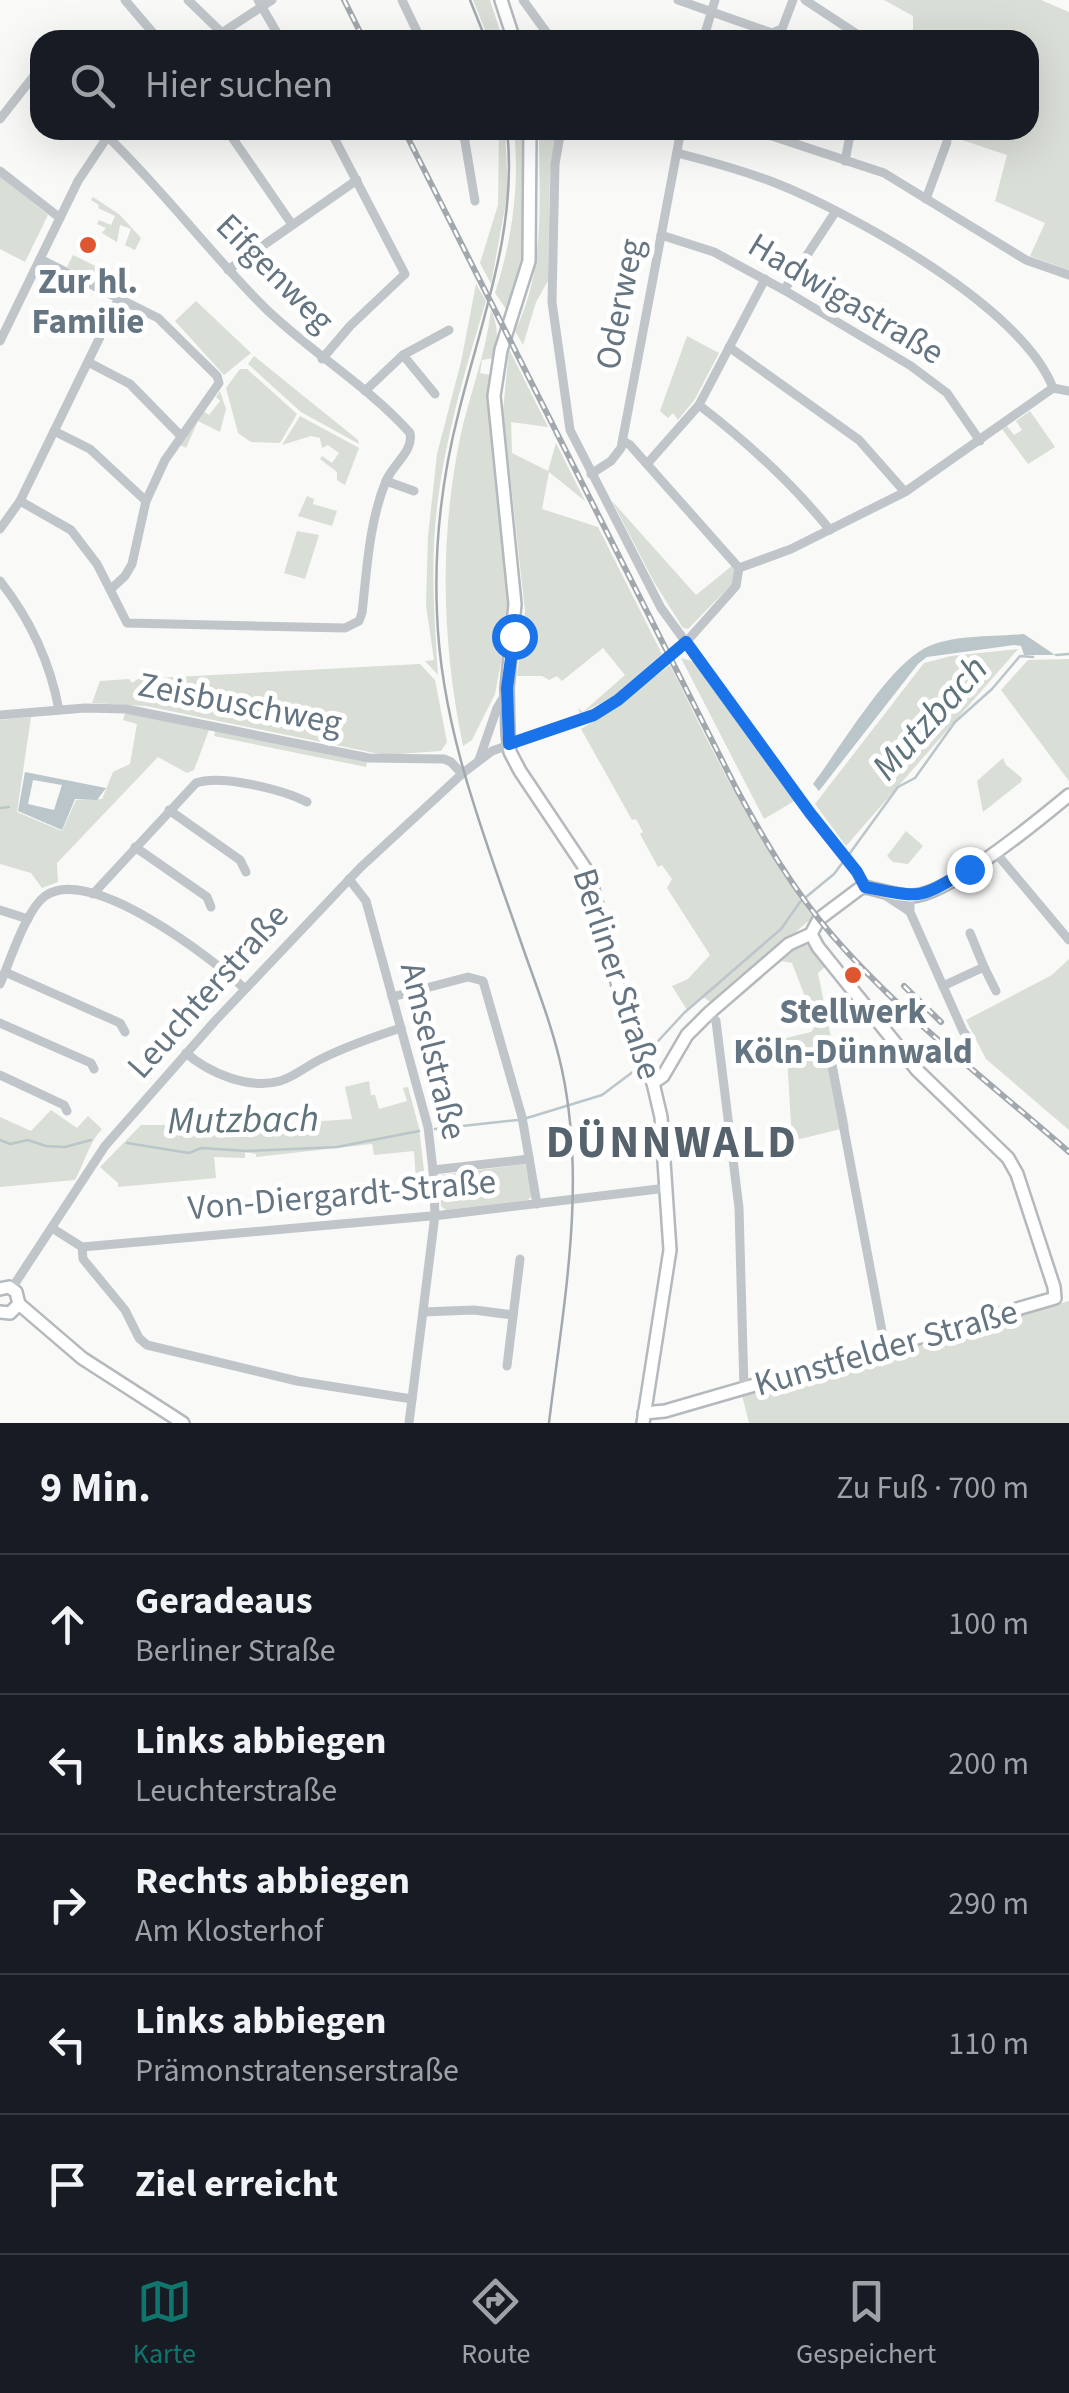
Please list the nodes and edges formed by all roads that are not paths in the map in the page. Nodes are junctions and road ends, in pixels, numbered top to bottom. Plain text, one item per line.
1 (188, 0) edge
2 (272, 0) edge
3 (402, 0) edge
4 (502, 0) edge
5 (523, 0) edge
6 (678, 0) edge
7 (715, 0) edge
8 (793, 0) edge
9 (805, 0) edge
10 (133, 2) edge
11 (260, 3) edge
12 (712, 13) junction
13 (152, 30) edge
14 (219, 30) edge
15 (224, 30) edge
16 (275, 30) edge
17 (416, 30) edge
18 (511, 30) edge
19 (545, 30) edge
20 (706, 30) edge
21 (770, 30) edge
22 (780, 30) edge
23 (851, 30) edge
24 (30, 81) edge
25 (0, 119) edge
26 (105, 140) edge
27 (115, 140) edge
28 (235, 140) edge
29 (335, 140) edge
30 (464, 140) edge
31 (530, 140) edge
32 (559, 140) edge
33 (679, 140) edge
34 (783, 140) edge
35 (849, 140) edge
36 (947, 142) dead end
37 (677, 153) junction
38 (845, 161) junction
39 (0, 170) edge
40 (357, 180) junction
41 (926, 199) junction
42 (475, 201) dead end
43 (836, 211) junction
44 (60, 218) junction
45 (291, 223) junction
46 (661, 234) junction
47 (40, 259) junction
48 (228, 270) junction
49 (1069, 275) edge
50 (765, 279) junction
51 (784, 290) junction
52 (119, 298) junction
53 (449, 330) dead end
54 (0, 341) edge
55 (729, 347) junction
56 (402, 354) junction
57 (322, 359) junction
58 (88, 362) junction
59 (1052, 388) junction
60 (1069, 390) edge
61 (365, 391) junction
62 (435, 394) dead end
63 (699, 405) junction
64 (54, 432) junction
65 (180, 435) junction
66 (980, 440) junction
67 (622, 442) junction
68 (647, 464) junction
69 (591, 474) junction
70 (386, 481) junction
71 (414, 491) dead end
72 (905, 492) junction
73 (146, 500) junction
74 (20, 501) junction
75 (0, 529) edge
76 (830, 530) junction
77 (739, 568) junction
78 (0, 581) edge
79 (111, 588) junction
80 (686, 642) junction
81 (506, 694) junction
82 (59, 710) junction
83 (0, 715) edge
84 (509, 744) junction
85 (479, 761) junction
86 (462, 774) junction
87 (1069, 795) edge
88 (307, 802) dead end
89 (169, 810) junction
90 (135, 846) junction
91 (996, 853) junction
92 (246, 872) dead end
93 (349, 879) junction
94 (871, 888) junction
95 (93, 894) junction
96 (910, 896) junction
97 (211, 907) dead end
98 (0, 910) edge
99 (909, 911) junction
100 (28, 919) junction
101 (970, 933) dead end
102 (812, 934) junction
103 (1069, 940) edge
104 (984, 966) junction
105 (5, 972) junction
106 (0, 984) edge
107 (943, 986) junction
108 (245, 988) junction
109 (996, 991) dead end
110 (392, 997) junction
111 (709, 1013) junction
112 (0, 1023) edge
113 (401, 1028) junction
114 (125, 1032) dead end
115 (970, 1039) dead end
116 (828, 1044) dead end
117 (186, 1053) junction
118 (94, 1069) dead end
119 (0, 1076) edge
120 (653, 1084) junction
121 (67, 1111) dead end
122 (529, 1159) junction
123 (433, 1170) junction
124 (667, 1188) junction
125 (537, 1204) junction
126 (435, 1215) junction
127 (52, 1228) junction
128 (82, 1247) junction
129 (520, 1259) dead end
130 (6, 1289) edge
131 (1055, 1298) junction
132 (1069, 1302) edge
133 (19, 1304) junction
134 (0, 1312) edge
135 (423, 1312) junction
136 (513, 1315) junction
137 (886, 1347) junction
138 (507, 1366) dead end
139 (744, 1388) junction
140 (412, 1399) junction
141 (643, 1418) edge
142 (182, 1423) edge
143 (410, 1423) edge

1 - 14 street
2 - 11 street
3 - 17 street
4 - 18 main road
5 - 19 street
6 - 12 street
7 - 12 street
8 - 22 street
9 - 23 street
10 - 13 street
11 - 15 street
11 - 16 street
12 - 20 street
12 - 21 street
24 - 25 street
26 - 44 street
27 - 48 street, Eifgenweg
28 - 45 street
29 - 40 street
30 - 42 street
31 - 81 main road, Berliner Straße
32 - 69 street
33 - 37 street, Oderweg
34 - 38 street
35 - 38 street
36 - 41 street
37 - 43 street
37 - 46 street, Oderweg
38 - 41 street
39 - 44 street
40 - 45 street
40 - 57 street
41 - 49 street
43 - 51 street
43 - 59 street
44 - 47 street
45 - 48 street
46 - 50 street, Hadwigastraße
46 - 67 street, Oderweg
47 - 52 street
47 - 54 street
48 - 57 street, Eifgenweg
50 - 51 street, Hadwigastraße
50 - 55 street
51 - 66 street, Hadwigastraße
52 - 58 street
52 - 65 street
53 - 56 street
55 - 63 street
55 - 72 street
56 - 61 street
56 - 62 street
57 - 61 street, Eifgenweg
58 - 64 street
58 - 65 street
59 - 60 street
59 - 66 street
61 - 70 street, Eifgenweg
63 - 68 street
63 - 76 street
64 - 73 street
64 - 74 street
65 - 73 street
66 - 72 street
67 - 68 street
67 - 69 street
68 - 77 street
69 - 80 street
70 - 71 street
70 - 79 street
72 - 76 street
73 - 79 street
74 - 75 street
74 - 79 street
76 - 77 street
77 - 80 street, Leuchterstraße
78 - 82 street
80 - 84 street, Leuchterstraße
80 - 94 street
81 - 84 main road, Berliner Straße
81 - 85 street
82 - 83 street, Zeisbuschweg
82 - 86 street, Zeisbuschweg
84 - 85 street, Leuchterstraße
84 - 120 main road, Berliner Straße
85 - 86 street, Leuchterstraße
86 - 93 street, Leuchterstraße
87 - 91 main road
88 - 89 street
89 - 90 street
89 - 92 street
90 - 95 street
90 - 97 street
91 - 96 main road
91 - 103 street
93 - 108 street, Leuchterstraße
93 - 110 street, Amselstraße
94 - 96 main road
94 - 99 street
94 - 102 main road
95 - 100 street
95 - 108 street
96 - 99 street
98 - 100 street
99 - 107 street
100 - 105 street
101 - 104 street
102 - 111 main road
102 - 131 main road
104 - 107 street
104 - 109 street
105 - 106 street
105 - 114 street
107 - 115 street
108 - 117 street, Leuchterstraße
110 - 113 street, Amselstraße
110 - 122 street
111 - 120 main road
111 - 139 street
112 - 118 street
113 - 117 street
113 - 123 street, Amselstraße
116 - 137 street
117 - 127 street, Leuchterstraße
119 - 121 street
120 - 124 main road, Berliner Straße
122 - 123 street, Von-Diergardt-Straße
122 - 125 street
123 - 126 street, Amselstraße
124 - 125 street, Von-Diergardt-Straße
124 - 141 main road, Berliner Straße
125 - 126 street, Von-Diergardt-Straße
126 - 128 street, Von-Diergardt-Straße
126 - 135 street, Amselstraße
127 - 128 street
127 - 130 street, Leuchterstraße
128 - 140 street
129 - 136 street
130 - 133 main road
131 - 132 street, Kunstfelder Straße
131 - 137 main road, Kunstfelder Straße
133 - 134 main road
133 - 142 main road
135 - 136 street
135 - 140 street, Amselstraße
136 - 138 street
137 - 139 main road, Kunstfelder Straße
139 - 141 main road, Kunstfelder Straße
140 - 143 street, Amselstraße

